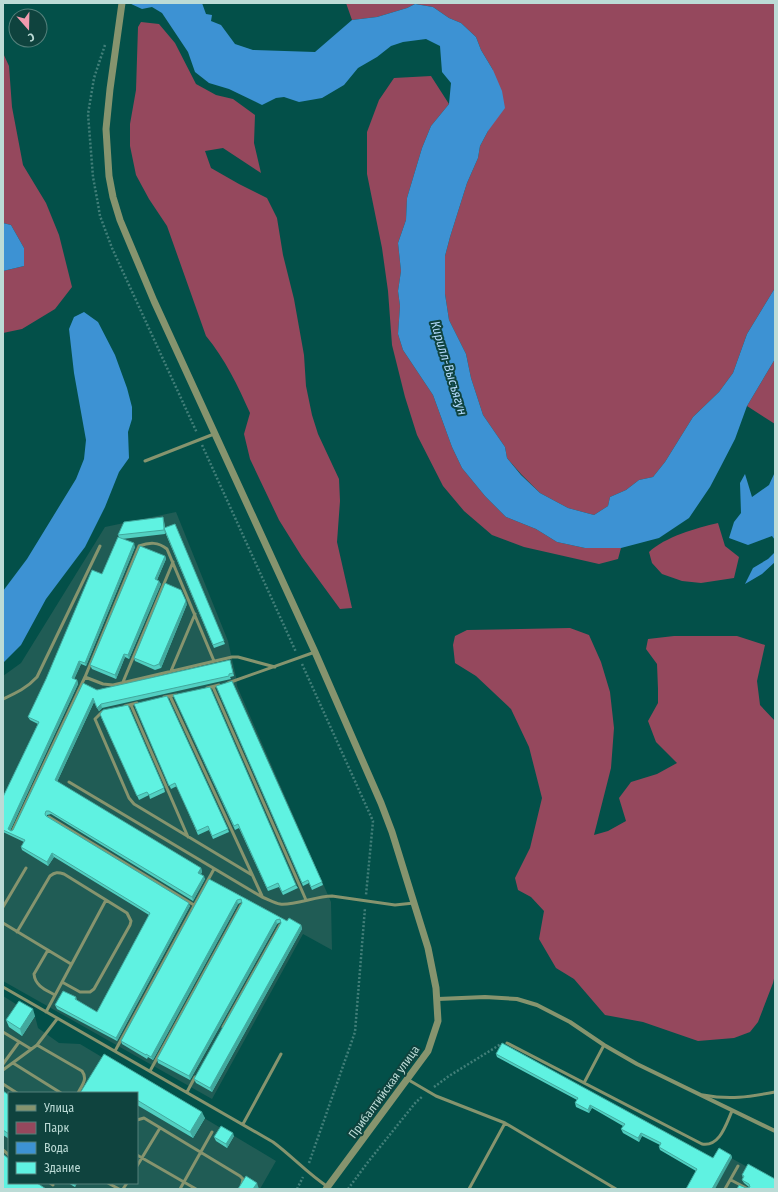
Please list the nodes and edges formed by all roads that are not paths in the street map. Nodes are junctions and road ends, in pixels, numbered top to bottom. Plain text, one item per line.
1 (122, 3) edge
2 (215, 434) junction
3 (145, 461) dead end
4 (100, 546) dead end
5 (173, 562) junction
6 (195, 614) junction
7 (315, 652) junction
8 (214, 661) junction
9 (275, 667) junction
10 (171, 671) junction
11 (85, 677) junction
12 (123, 682) junction
13 (213, 687) junction
14 (205, 689) edge
15 (177, 695) edge
16 (170, 696) junction
17 (162, 698) edge
18 (3, 699) edge
19 (139, 703) edge
20 (131, 705) junction
21 (124, 706) edge
22 (103, 711) edge
23 (69, 782) dead end
24 (49, 817) edge
25 (12, 832) edge
26 (188, 837) junction
27 (26, 868) dead end
28 (214, 869) junction
29 (252, 875) junction
30 (262, 897) junction
31 (106, 900) junction
32 (306, 900) junction
33 (414, 903) junction
34 (194, 905) junction
35 (241, 906) edge
36 (3, 907) edge
37 (3, 923) edge
38 (280, 925) edge
39 (17, 932) junction
40 (48, 950) junction
41 (71, 964) junction
42 (62, 982) junction
43 (3, 986) edge
44 (55, 995) junction
45 (438, 999) junction
46 (46, 1012) junction
47 (58, 1019) junction
48 (222, 1030) edge
49 (3, 1032) edge
50 (18, 1042) junction
51 (507, 1043) road end
52 (37, 1045) junction
53 (604, 1046) junction
54 (31, 1049) junction
55 (115, 1051) junction
56 (281, 1054) dead end
57 (13, 1063) junction
58 (3, 1064) edge
59 (3, 1070) edge
60 (150, 1071) junction
61 (199, 1071) edge
62 (407, 1079) junction
63 (584, 1082) junction
64 (3, 1084) edge
65 (15, 1092) edge
66 (59, 1092) edge
67 (79, 1092) edge
68 (187, 1092) junction
69 (775, 1092) edge
70 (697, 1094) junction
71 (732, 1111) junction
72 (138, 1120) edge
73 (505, 1123) junction
74 (243, 1124) junction
75 (160, 1128) junction
76 (775, 1130) edge
77 (212, 1132) dead end
78 (200, 1152) junction
79 (138, 1156) edge
80 (142, 1158) junction
81 (138, 1164) edge
82 (738, 1166) dead end
83 (731, 1180) junction
84 (184, 1182) junction
85 (110, 1184) edge
86 (327, 1188) edge
87 (119, 1189) edge
88 (180, 1189) edge
89 (196, 1189) edge
90 (241, 1189) edge
91 (469, 1189) edge
92 (616, 1189) edge
93 (725, 1189) edge
94 (748, 1189) edge

1 - 2 street, Прибалтийская улица
2 - 3 lane
2 - 7 street, Прибалтийская улица
4 - 18 lane
5 - 6 lane
5 - 11 lane
5 - 12 lane
6 - 8 lane
6 - 10 lane
7 - 9 lane
7 - 33 street, Прибалтийская улица
8 - 9 lane
8 - 10 lane
9 - 13 lane
10 - 12 lane
11 - 12 lane
11 - 25 lane
13 - 14 lane
13 - 32 lane
15 - 16 lane
16 - 17 lane
16 - 29 lane
19 - 20 lane
20 - 21 lane
20 - 26 lane
22 - 26 lane
23 - 28 lane
24 - 34 lane
26 - 29 lane
27 - 36 lane
28 - 30 lane
28 - 34 lane
29 - 30 lane
30 - 32 lane
31 - 39 lane
31 - 41 lane
31 - 42 lane
32 - 33 lane
33 - 45 street, Прибалтийская улица
34 - 55 lane
35 - 60 lane
37 - 39 lane
38 - 48 lane
39 - 40 lane
40 - 41 lane
40 - 44 lane
41 - 42 lane
42 - 44 lane
43 - 46 lane
44 - 46 lane
45 - 53 street
45 - 62 street, Прибалтийская улица
46 - 47 lane
47 - 52 lane
47 - 55 lane
49 - 50 lane
50 - 54 lane
50 - 58 lane
51 - 63 lane
52 - 54 lane
52 - 67 lane
53 - 63 lane
53 - 70 street
54 - 57 lane
55 - 60 lane
56 - 74 lane
57 - 59 lane
57 - 66 lane
60 - 68 lane
61 - 68 lane
62 - 73 lane
62 - 86 street, Прибалтийская улица
63 - 71 lane
64 - 65 lane
68 - 74 lane
69 - 70 lane
70 - 71 street
71 - 76 street
72 - 75 lane
73 - 91 lane
73 - 92 lane
74 - 86 lane
75 - 78 lane
75 - 80 lane
77 - 78 lane
78 - 84 lane
78 - 90 lane
79 - 80 lane
80 - 81 lane
80 - 84 lane
82 - 83 lane
83 - 93 lane
83 - 94 lane
84 - 88 lane
84 - 89 lane
85 - 87 lane

